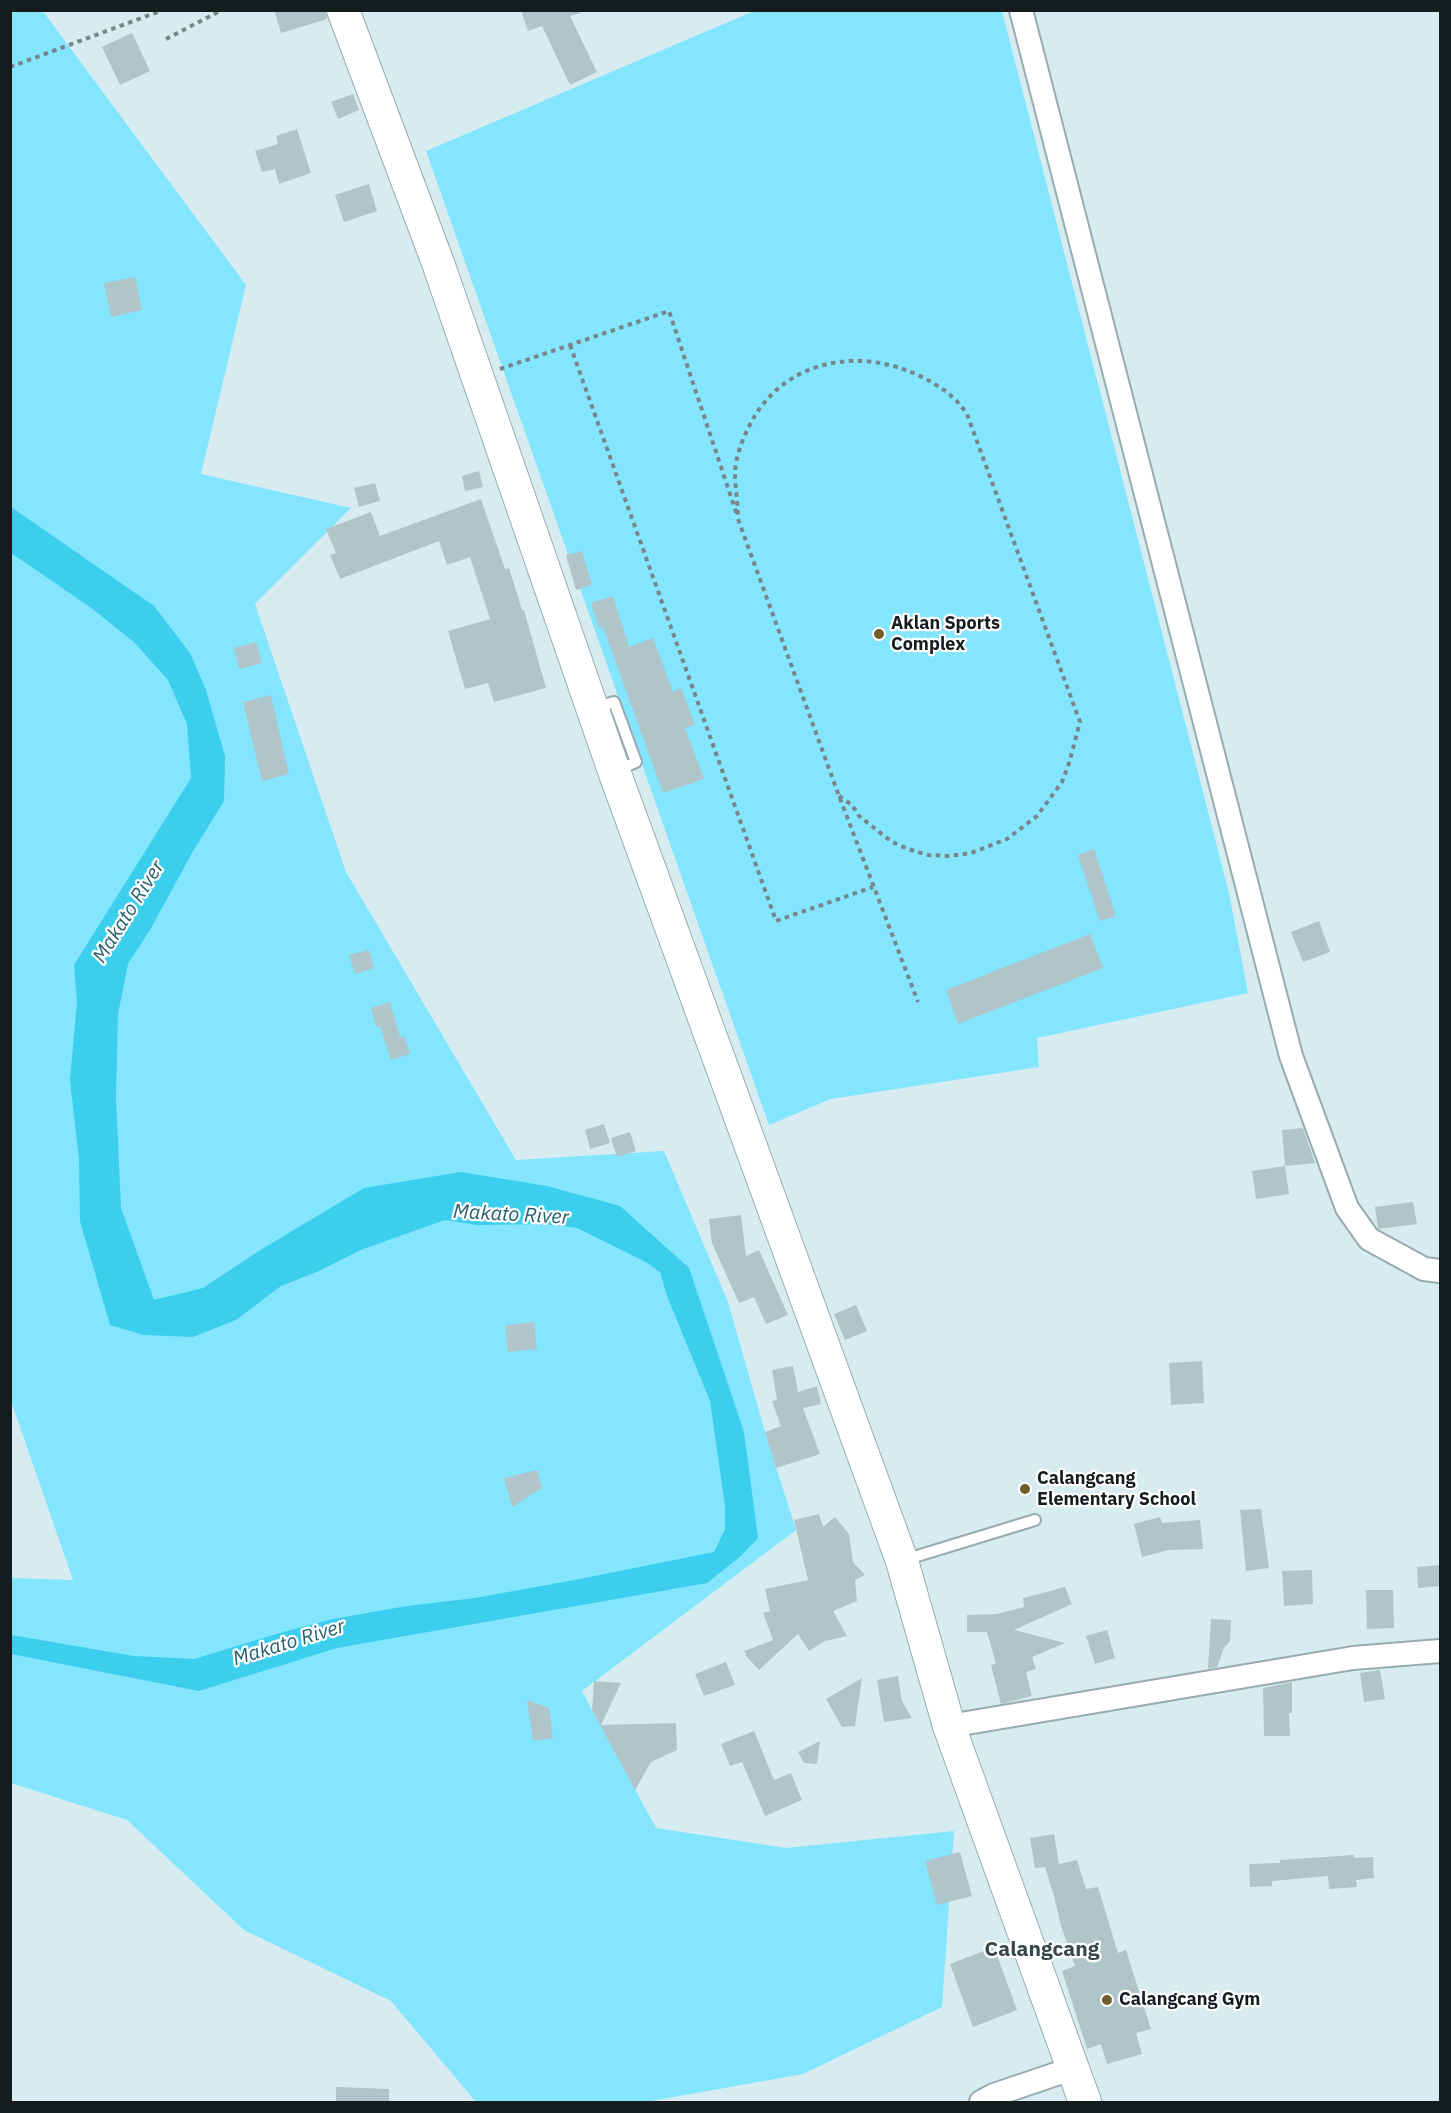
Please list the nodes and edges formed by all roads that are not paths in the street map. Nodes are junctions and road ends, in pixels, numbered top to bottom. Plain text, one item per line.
1 (343, 10) edge
2 (1021, 10) edge
3 (1440, 1271) edge
4 (1035, 1520) dead end
5 (902, 1561) junction
6 (1440, 1651) edge
7 (949, 1726) junction
8 (1071, 2069) junction
9 (981, 2103) edge
10 (1085, 2103) edge

1 - 5 street
2 - 3 street
4 - 5 lane
5 - 7 street
6 - 7 street
7 - 8 street
8 - 9 street
8 - 10 street

